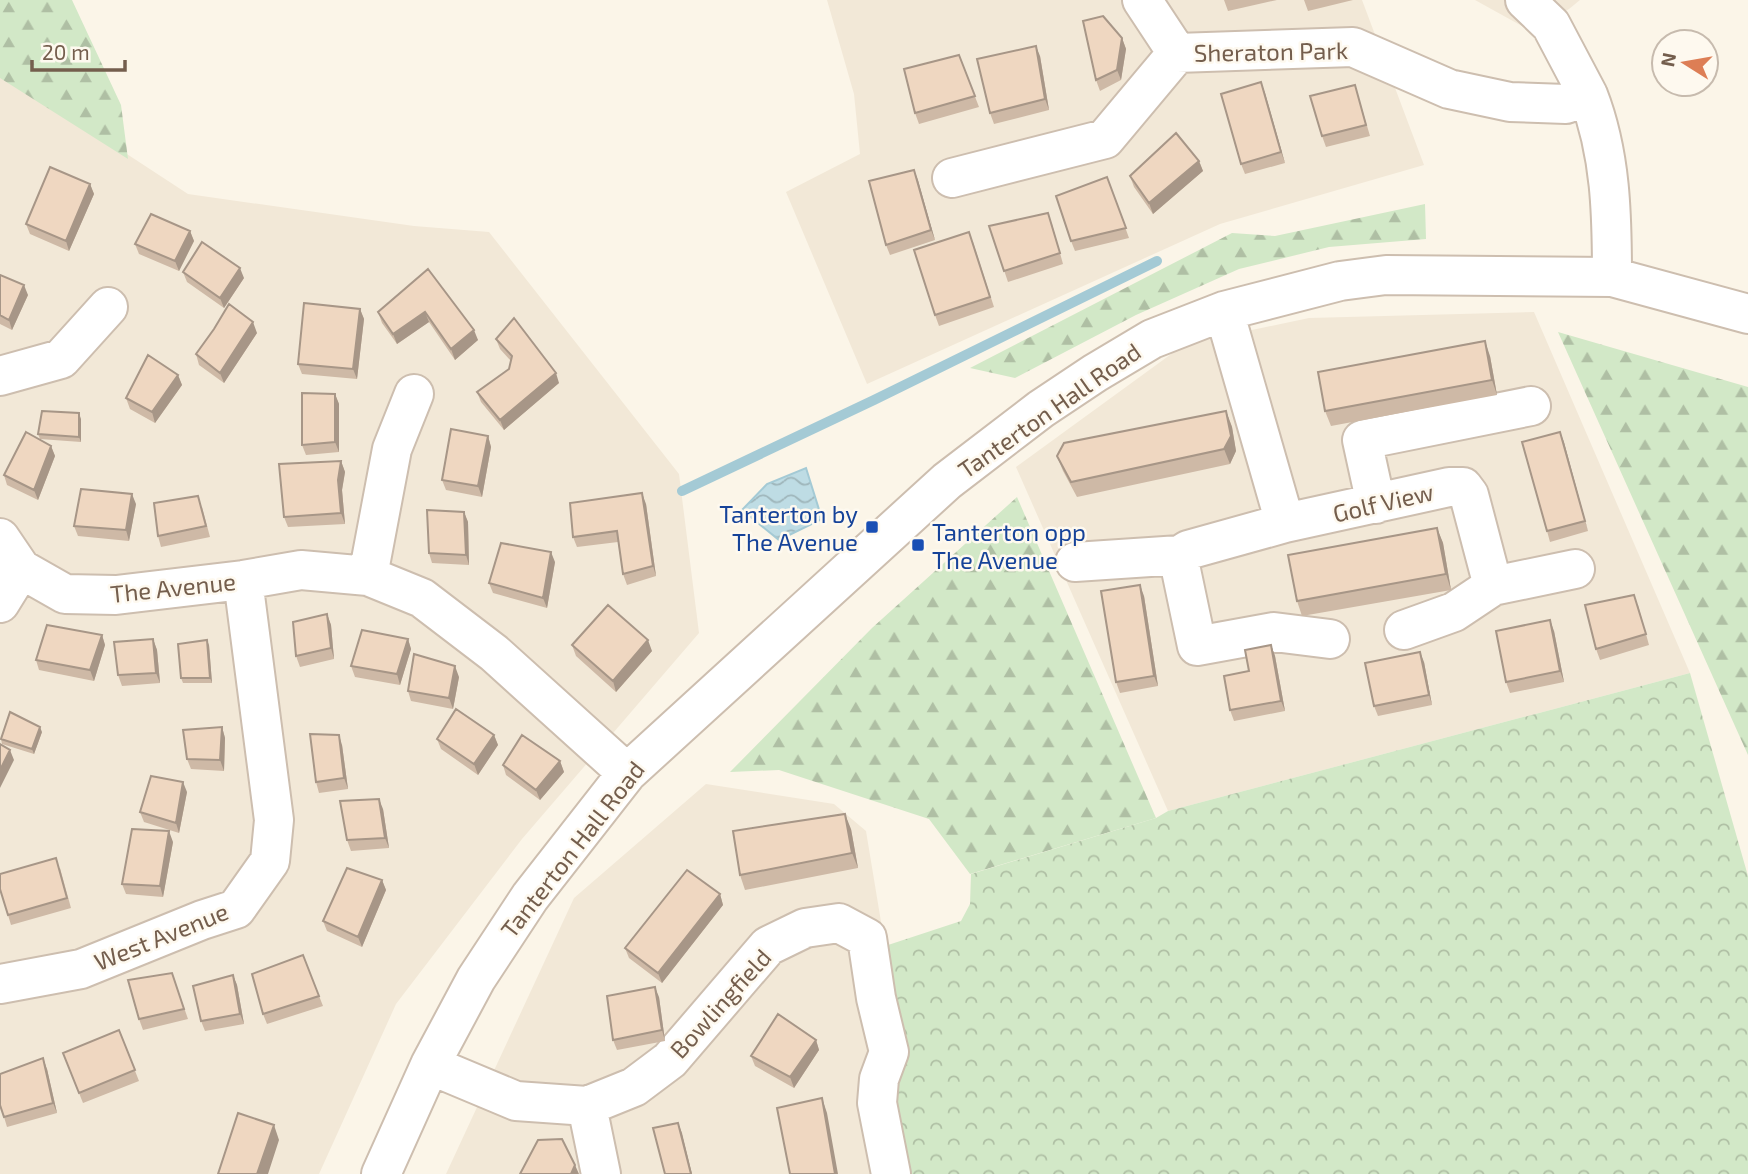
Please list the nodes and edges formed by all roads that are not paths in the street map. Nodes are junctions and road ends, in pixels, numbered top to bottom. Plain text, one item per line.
1 (1142, 0) edge
2 (1525, 0) edge
3 (1177, 52) junction
4 (1588, 95) junction
5 (951, 178) dead end
6 (1612, 277) junction
7 (108, 307) dead end
8 (1224, 311) junction
9 (1748, 314) edge
10 (0, 376) edge
11 (414, 394) dead end
12 (1531, 406) dead end
13 (1376, 504) junction
14 (1285, 523) junction
15 (10, 554) edge
16 (1180, 555) junction
17 (1075, 562) dead end
18 (1575, 569) dead end
19 (368, 576) junction
20 (243, 580) junction
21 (1493, 586) junction
22 (0, 603) edge
23 (1404, 630) dead end
24 (1331, 639) dead end
25 (627, 773) junction
26 (0, 984) edge
27 (430, 1065) junction
28 (587, 1106) junction
29 (380, 1174) edge
30 (601, 1174) edge
31 (891, 1174) edge

1 - 3 street, Sheraton Park
2 - 4 street
3 - 4 street, Sheraton Park
3 - 5 street, Sheraton Park
4 - 6 street
6 - 8 street, Tanterton Hall Road
6 - 9 street, Tanterton Hall Road
7 - 10 street
8 - 14 street
8 - 25 street, Tanterton Hall Road
11 - 19 street
12 - 13 street
13 - 14 street, Golf View
13 - 21 street, Golf View
14 - 16 street, Golf View
15 - 20 street, The Avenue
15 - 22 street
16 - 17 street, Golf View
16 - 24 street
18 - 21 street
19 - 20 street, The Avenue
19 - 25 street, The Avenue
20 - 26 street, West Avenue
21 - 23 street
25 - 27 street, Tanterton Hall Road
27 - 28 street, Bowlingfield
27 - 29 street, Tanterton Hall Road
28 - 30 street
28 - 31 street, Bowlingfield

